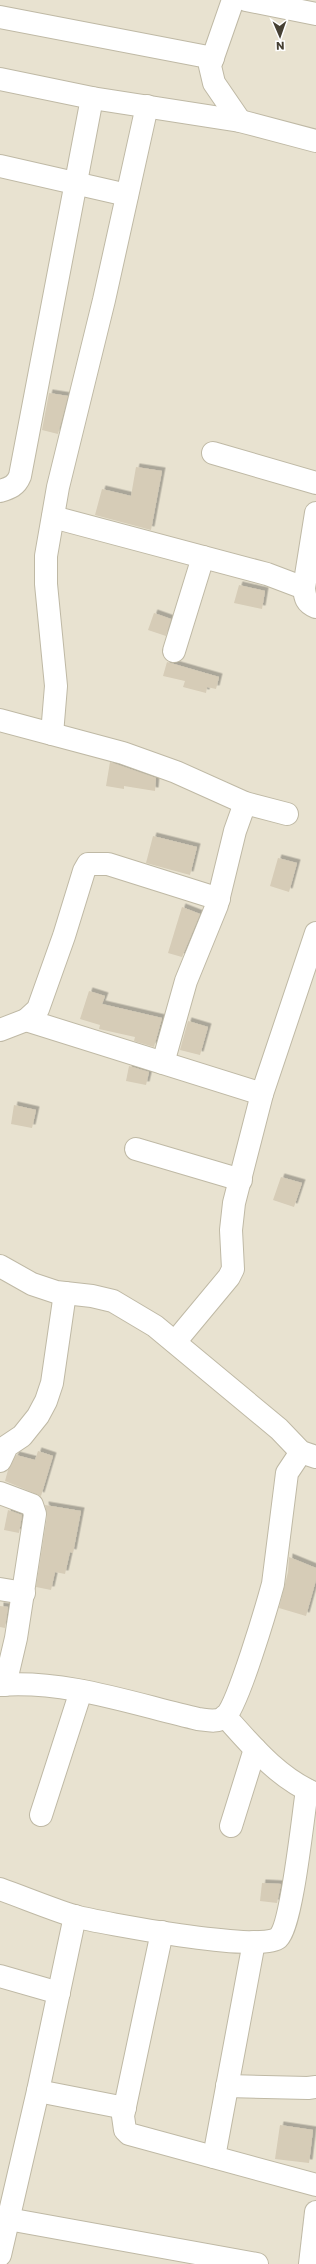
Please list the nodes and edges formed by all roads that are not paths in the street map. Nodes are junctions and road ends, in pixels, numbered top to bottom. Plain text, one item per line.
1 (234, 0) edge
2 (246, 0) edge
3 (316, 14) edge
4 (0, 17) edge
5 (213, 58) junction
6 (0, 79) edge
7 (92, 98) junction
8 (147, 106) junction
9 (240, 121) junction
10 (316, 141) edge
11 (0, 166) edge
12 (76, 182) junction
13 (126, 195) junction
14 (212, 453) dead end
15 (316, 483) edge
16 (0, 491) edge
17 (316, 513) edge
18 (53, 517) junction
19 (203, 557) junction
20 (304, 588) junction
21 (316, 606) edge
22 (174, 650) dead end
23 (0, 720) edge
24 (52, 734) junction
25 (245, 802) junction
26 (287, 814) dead end
27 (219, 899) junction
28 (316, 933) edge
29 (26, 1020) junction
30 (0, 1030) edge
31 (163, 1063) junction
32 (262, 1094) junction
33 (136, 1149) dead end
34 (240, 1180) junction
35 (0, 1266) edge
36 (65, 1293) junction
37 (175, 1342) junction
38 (308, 1454) edge
39 (0, 1461) edge
40 (0, 1492) edge
41 (0, 1590) edge
42 (24, 1593) junction
43 (3, 1685) edge
44 (81, 1691) junction
45 (225, 1716) junction
46 (255, 1749) junction
47 (312, 1792) edge
48 (41, 1816) dead end
49 (231, 1826) dead end
50 (0, 1889) edge
51 (75, 1916) junction
52 (162, 1932) junction
53 (254, 1942) junction
54 (0, 1976) edge
55 (59, 1993) junction
56 (227, 2086) junction
57 (316, 2087) edge
58 (38, 2091) junction
59 (125, 2108) junction
60 (214, 2157) junction
61 (8, 2182) edge
62 (316, 2185) edge
63 (316, 2212) edge
64 (8, 2220) junction
65 (0, 2255) edge
66 (257, 2264) edge
67 (310, 2264) edge

1 - 5 street
2 - 3 street
4 - 5 street
5 - 9 street
6 - 7 street
7 - 8 street
7 - 12 street
8 - 9 street
8 - 13 street
9 - 10 street
11 - 12 street
12 - 13 street
12 - 16 street
13 - 18 street
14 - 15 street
17 - 20 street
18 - 19 street
18 - 24 street
19 - 20 street
19 - 22 street
20 - 21 street
23 - 24 street
24 - 25 street
25 - 26 street
25 - 27 street
27 - 29 street
27 - 31 street
28 - 32 street
29 - 30 street
29 - 31 street
31 - 32 street
32 - 34 street
33 - 34 street
34 - 37 street
35 - 36 street
36 - 37 street
36 - 39 street
37 - 38 street
38 - 45 street
40 - 42 street
41 - 42 street
42 - 43 street
43 - 44 street
44 - 45 street
44 - 48 street
45 - 46 street
46 - 47 street
46 - 49 street
47 - 53 street
50 - 51 street
51 - 52 street
51 - 55 street
52 - 53 street
52 - 59 street
53 - 56 street
54 - 55 street
55 - 58 street
56 - 57 street
56 - 60 street
58 - 59 street
58 - 61 street
59 - 60 street
60 - 62 street
61 - 64 street
63 - 67 street
64 - 65 street
64 - 66 street

